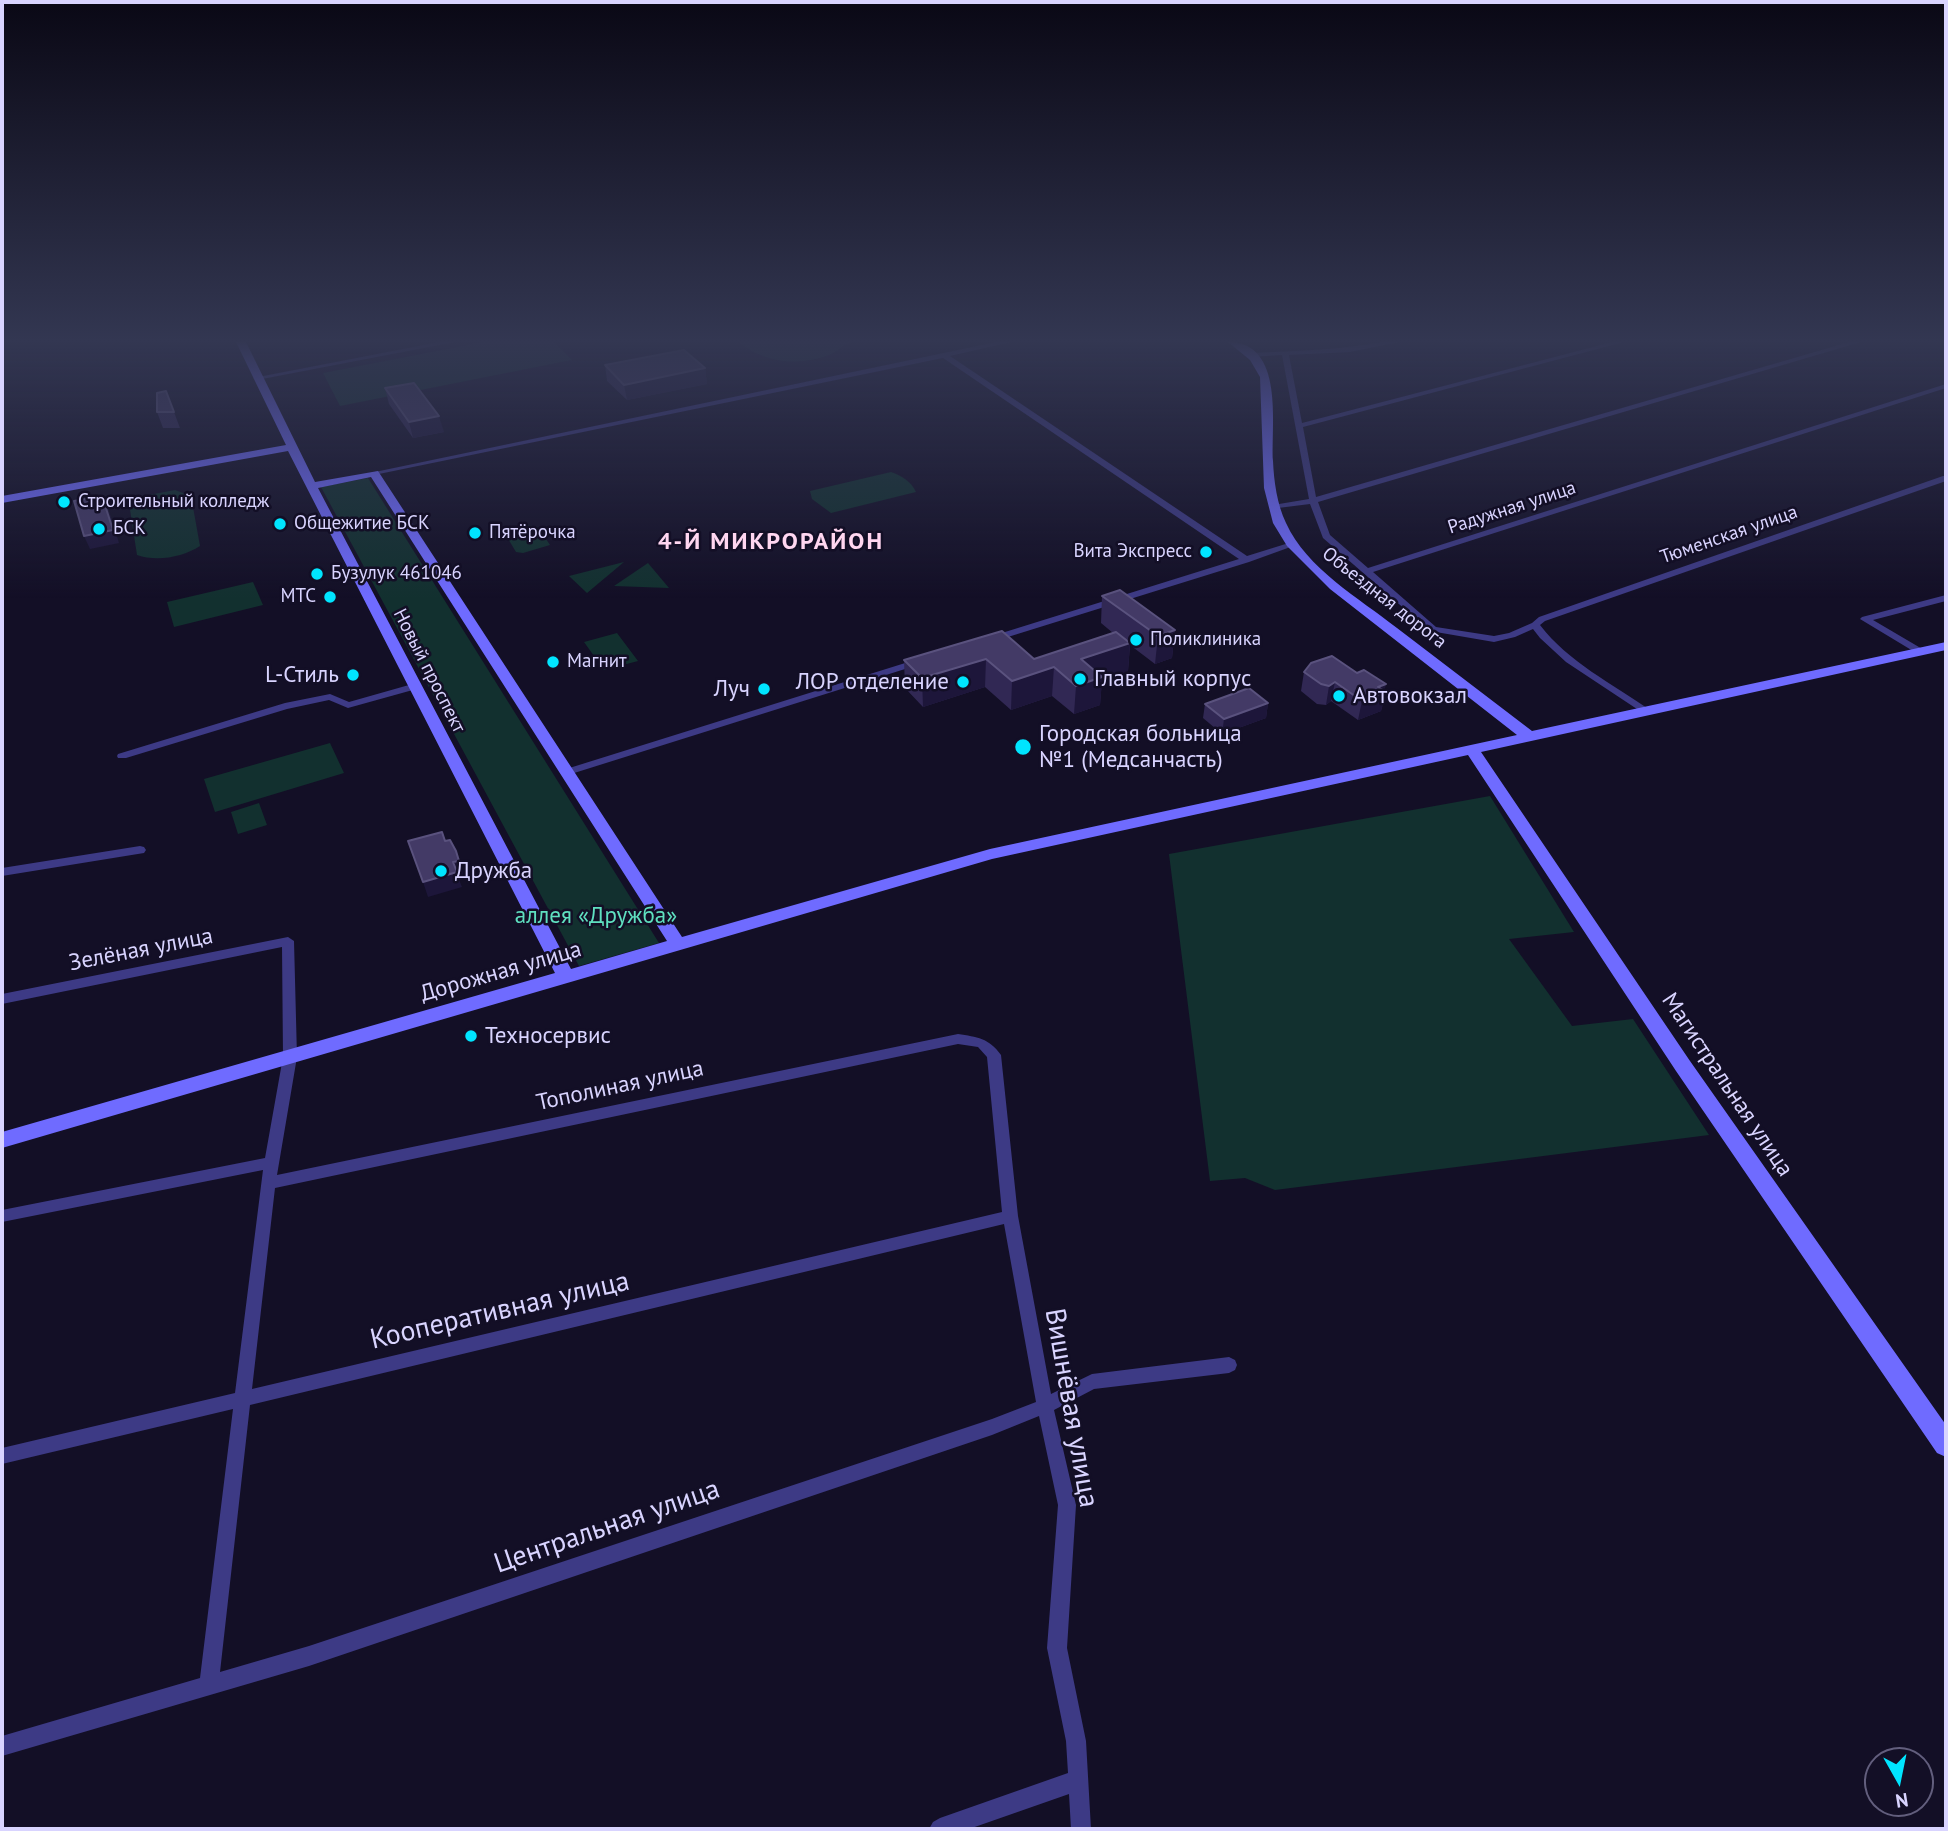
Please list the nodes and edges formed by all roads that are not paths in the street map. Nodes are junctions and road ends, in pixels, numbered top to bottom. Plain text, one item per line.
1 (282, 427) edge
2 (596, 427) edge
3 (1051, 427) edge
4 (1267, 427) edge
5 (1298, 427) edge
6 (1563, 427) edge
7 (1816, 427) edge
8 (292, 447) junction
9 (374, 473) junction
10 (1946, 478) edge
11 (311, 486) junction
12 (2, 500) edge
13 (1313, 500) junction
14 (1273, 507) junction
15 (1292, 545) junction
16 (1247, 560) junction
17 (1367, 571) junction
18 (1946, 598) edge
19 (1537, 630) junction
20 (978, 644) edge
21 (1946, 646) edge
22 (1921, 652) junction
23 (926, 660) edge
24 (416, 686) junction
25 (1646, 712) junction
26 (1530, 737) junction
27 (1472, 750) junction
28 (122, 756) dead end
29 (567, 772) junction
30 (140, 850) dead end
31 (2, 872) edge
32 (679, 946) junction
33 (567, 978) junction
34 (2, 999) edge
35 (982, 1043) joint
36 (290, 1057) junction
37 (2, 1140) edge
38 (271, 1163) junction
39 (268, 1183) junction
40 (2, 1216) edge
41 (1010, 1216) junction
42 (1229, 1364) dead end
43 (242, 1399) junction
44 (1045, 1406) junction
45 (1946, 1446) edge
46 (2, 1456) edge
47 (209, 1685) junction
48 (2, 1746) edge
49 (1078, 1780) junction
50 (940, 1829) edge
51 (1081, 1829) edge

1 - 8 street, Новый проспект
2 - 9 street
3 - 16 street
4 - 14 street, Объездная дорога
5 - 13 street, Тюменская улица
6 - 13 street
7 - 17 street, Радужная улица
8 - 11 street, Новый проспект
8 - 12 street
9 - 11 street
9 - 29 street
10 - 19 street, Тюменская улица
11 - 24 street, Новый проспект
13 - 14 street
13 - 17 street, Тюменская улица
14 - 15 street, Объездная дорога
15 - 16 street
15 - 26 street, Объездная дорога
16 - 20 street
17 - 19 street, Тюменская улица
18 - 22 street
19 - 25 street
21 - 22 street, Дорожная улица
22 - 25 street, Дорожная улица
23 - 29 street
24 - 28 street
24 - 33 street, Новый проспект
25 - 26 street, Дорожная улица
26 - 27 street, Дорожная улица
27 - 32 street, Дорожная улица
27 - 45 street, Магистральная улица
29 - 32 street
30 - 31 street
32 - 33 street, Дорожная улица
33 - 36 street, Дорожная улица
34 - 36 street, Зелёная улица
35 - 39 street, Тополиная улица
35 - 41 street, Вишнёвая улица
36 - 37 street, Дорожная улица
36 - 38 street
38 - 39 street
38 - 40 street
39 - 43 street
41 - 43 street, Кооперативная улица
41 - 44 street, Вишнёвая улица
42 - 44 street, Центральная улица
43 - 46 street, Кооперативная улица
43 - 47 street
44 - 47 street, Центральная улица
44 - 49 street, Вишнёвая улица
47 - 48 street, Центральная улица
49 - 50 street
49 - 51 street, Вишнёвая улица

